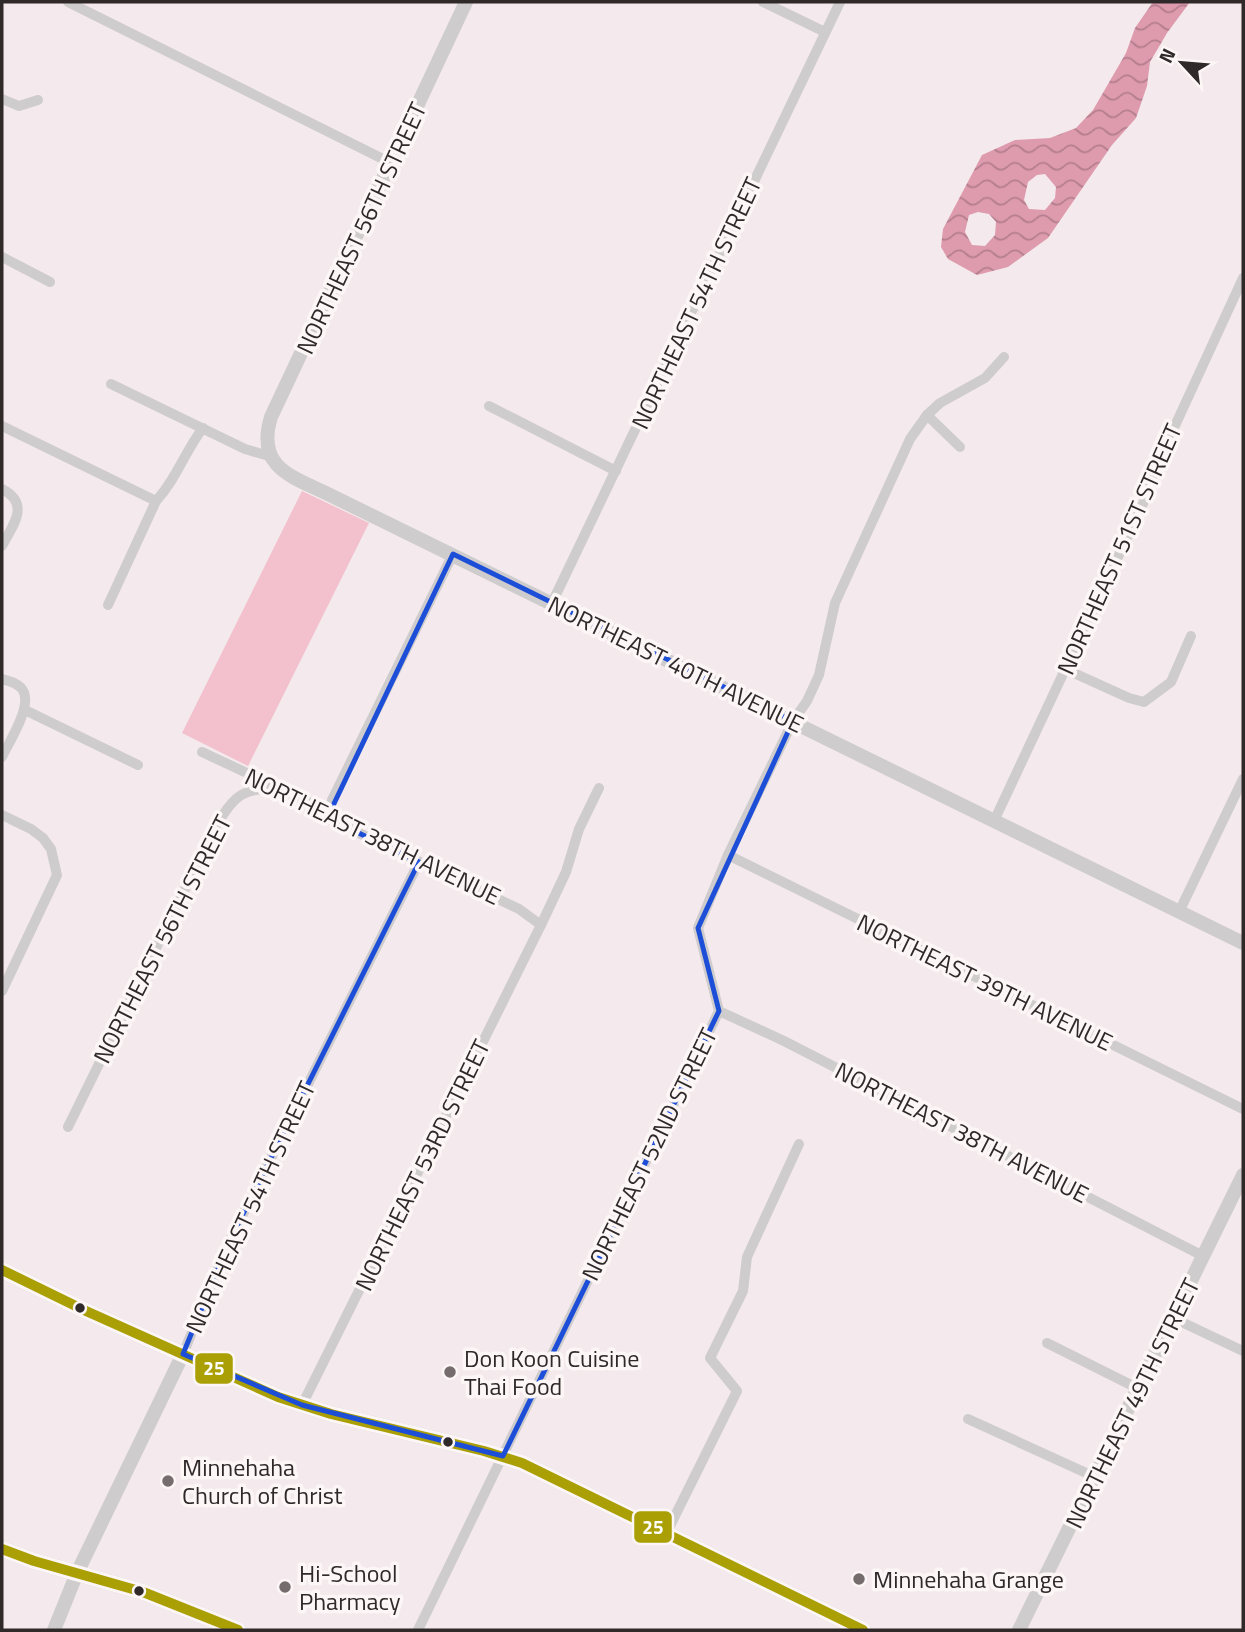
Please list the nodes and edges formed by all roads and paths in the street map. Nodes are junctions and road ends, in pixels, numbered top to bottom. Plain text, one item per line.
1 (68, 2) edge
2 (466, 2) edge
3 (763, 2) edge
4 (840, 2) edge
5 (825, 32) junction
6 (2, 99) edge
7 (38, 100) dead end
8 (391, 163) junction
9 (2, 257) edge
10 (1243, 278) edge
11 (51, 282) dead end
12 (1004, 357) dead end
13 (111, 384) dead end
14 (489, 406) dead end
15 (926, 415) junction
16 (2, 426) edge
17 (203, 428) junction
18 (960, 447) dead end
19 (269, 456) junction
20 (616, 471) junction
21 (2, 489) edge
22 (156, 501) junction
23 (2, 546) edge
24 (453, 554) junction
25 (552, 603) junction
26 (108, 606) dead end
27 (1191, 636) dead end
28 (1065, 669) junction
29 (2, 679) edge
30 (24, 710) junction
31 (793, 721) junction
32 (202, 752) dead end
33 (2, 757) edge
34 (138, 765) dead end
35 (1243, 779) edge
36 (598, 788) dead end
37 (283, 789) junction
38 (330, 812) junction
39 (2, 815) edge
40 (994, 821) junction
41 (728, 855) junction
42 (419, 862) junction
43 (1179, 912) junction
44 (541, 925) junction
45 (1243, 943) edge
46 (2, 991) edge
47 (719, 1011) junction
48 (1243, 1110) edge
49 (68, 1128) dead end
50 (799, 1144) dead end
51 (1243, 1175) edge
52 (1203, 1256) junction
53 (2, 1270) edge
54 (1173, 1318) junction
55 (1047, 1343) dead end
56 (1243, 1351) edge
57 (183, 1353) junction
58 (1139, 1389) junction
59 (302, 1405) junction
60 (968, 1419) dead end
61 (503, 1456) junction
62 (1095, 1478) junction
63 (666, 1534) junction
64 (2, 1549) edge
65 (77, 1573) junction
66 (54, 1630) edge
67 (238, 1630) edge
68 (418, 1630) edge
69 (863, 1630) edge
70 (1019, 1630) edge

1 - 8 street
2 - 8 street, NORTHEAST 56TH STREET
3 - 5 street
4 - 5 street, NORTHEAST 54TH STREET
5 - 20 street, NORTHEAST 54TH STREET
6 - 7 street
8 - 19 street, NORTHEAST 56TH STREET
9 - 11 street
10 - 28 street, NORTHEAST 51ST STREET
12 - 15 street, NORTHEAST 52ND STREET
13 - 17 street, NORTHEAST 40TH AVENUE
14 - 20 street
15 - 18 street
15 - 31 street, NORTHEAST 52ND STREET
16 - 22 street
17 - 19 street, NORTHEAST 40TH AVENUE
17 - 22 street
19 - 24 street, NORTHEAST 40TH AVENUE
20 - 25 street, NORTHEAST 54TH STREET
21 - 23 street
22 - 26 street
24 - 25 street, NORTHEAST 40TH AVENUE
24 - 38 street
25 - 31 street, NORTHEAST 40TH AVENUE
27 - 28 street
28 - 40 street, NORTHEAST 51ST STREET
29 - 30 street
30 - 33 street
30 - 34 street
31 - 40 street, NORTHEAST 40TH AVENUE
31 - 41 street, NORTHEAST 52ND STREET
32 - 37 street, NORTHEAST 38TH AVENUE
35 - 43 street
36 - 44 street, NORTHEAST 53RD STREET
37 - 38 street, NORTHEAST 38TH AVENUE
37 - 49 street, NORTHEAST 56TH STREET
38 - 42 street, NORTHEAST 38TH AVENUE
39 - 46 street
40 - 43 street, NORTHEAST 40TH AVENUE
41 - 47 street, NORTHEAST 52ND STREET
41 - 48 street, NORTHEAST 39TH AVENUE
42 - 44 street, NORTHEAST 38TH AVENUE
42 - 57 street, NORTHEAST 54TH STREET
43 - 45 street, NORTHEAST 40TH AVENUE
44 - 59 street, NORTHEAST 53RD STREET
47 - 52 street, NORTHEAST 38TH AVENUE
47 - 61 street, NORTHEAST 52ND STREET
50 - 63 street
51 - 52 street, NORTHEAST 49TH STREET
52 - 54 street, NORTHEAST 49TH STREET
53 - 57 main road
54 - 56 street
54 - 58 street, NORTHEAST 49TH STREET
55 - 58 street
57 - 59 main road
57 - 65 street, NORTHEAST 54TH STREET
58 - 62 street, NORTHEAST 49TH STREET
59 - 61 main road
60 - 62 street
61 - 63 main road
61 - 68 street, NORTHEAST 52ND STREET
62 - 70 street, NORTHEAST 49TH STREET
63 - 69 main road
64 - 65 main road
65 - 66 street, NORTHEAST 54TH STREET
65 - 67 main road

